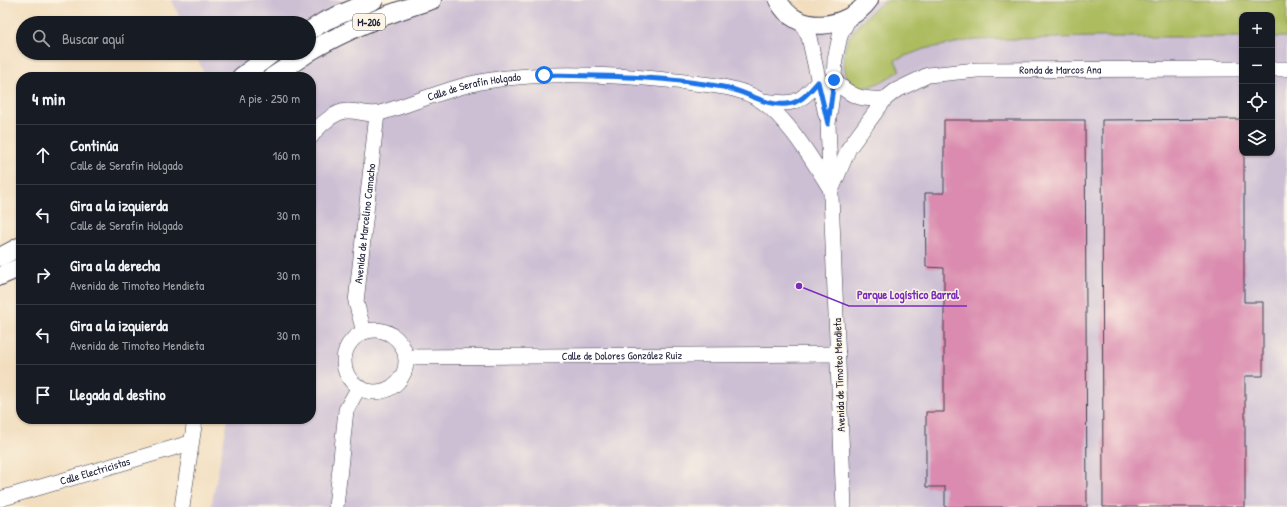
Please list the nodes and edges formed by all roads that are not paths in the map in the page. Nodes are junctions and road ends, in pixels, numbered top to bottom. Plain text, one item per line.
1 (374, 0) edge
2 (432, 0) edge
3 (869, 0) edge
4 (775, 1) edge
5 (849, 18) junction
6 (800, 20) junction
7 (316, 27) edge
8 (316, 48) edge
9 (264, 60) edge
10 (298, 60) edge
11 (1239, 69) edge
12 (1275, 69) edge
13 (1287, 69) edge
14 (248, 72) edge
15 (280, 72) edge
16 (834, 80) junction
17 (818, 82) junction
18 (885, 99) junction
19 (763, 101) junction
20 (377, 114) junction
21 (828, 124) junction
22 (316, 131) edge
23 (831, 190) junction
24 (16, 249) edge
25 (0, 257) edge
26 (16, 269) edge
27 (0, 276) edge
28 (364, 332) junction
29 (838, 354) junction
30 (406, 357) junction
31 (359, 387) junction
32 (193, 424) edge
33 (190, 443) junction
34 (0, 499) edge
35 (182, 507) edge
36 (336, 507) edge
37 (844, 507) edge

1 - 7 main road, M-206
2 - 8 main road, M-206
3 - 5 main road
4 - 6 main road
5 - 6 main road
5 - 16 street, Avenida de Timoteo Mendieta
6 - 17 street, Avenida de Timoteo Mendieta
9 - 14 main road
10 - 15 main road, M-206
11 - 18 street, Ronda de Marcos Ana
12 - 13 street
16 - 18 street
16 - 21 street, Avenida de Timoteo Mendieta
17 - 19 street, Calle de Serafín Holgado
17 - 21 street, Avenida de Timoteo Mendieta
18 - 23 street, Ronda de Marcos Ana
19 - 20 street, Calle de Serafín Holgado
19 - 23 street, Calle de Serafín Holgado
20 - 22 street
20 - 28 street, Avenida de Marcelino Camacho
21 - 23 street, Avenida de Timoteo Mendieta
23 - 29 street, Avenida de Timoteo Mendieta
24 - 25 main road
26 - 27 main road
28 - 30 street
28 - 31 street
29 - 30 street, Calle de Dolores González Ruiz
29 - 37 street, Avenida de Timoteo Mendieta
30 - 31 street
31 - 36 street
32 - 33 street
33 - 34 street, Calle Electricistas
33 - 35 street

